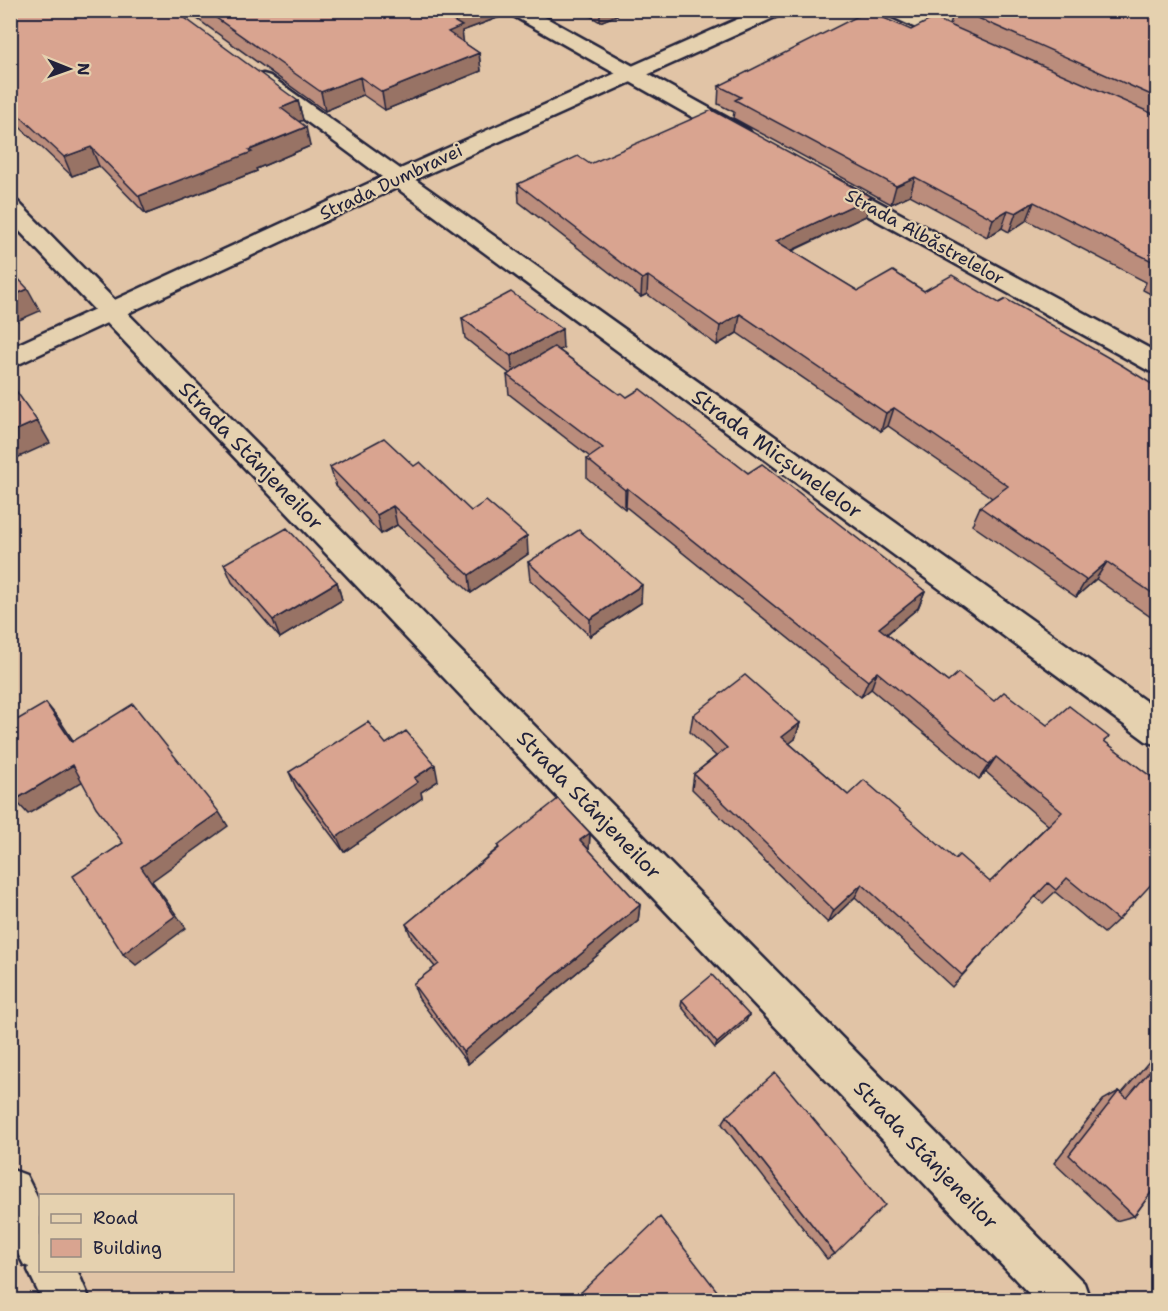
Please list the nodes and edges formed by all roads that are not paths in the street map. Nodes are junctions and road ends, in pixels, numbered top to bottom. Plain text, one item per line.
1 (518, 10) edge
2 (775, 10) edge
3 (893, 10) edge
4 (978, 49) edge
5 (244, 66) edge
6 (630, 74) junction
7 (764, 148) edge
8 (806, 171) edge
9 (397, 178) junction
10 (10, 207) edge
11 (111, 310) junction
12 (10, 359) edge
13 (1158, 365) edge
14 (1158, 730) edge
15 (10, 1191) edge
16 (39, 1248) edge
17 (52, 1272) edge
18 (67, 1300) edge
19 (1067, 1300) edge

1 - 6 street
2 - 6 street, Strada Dumbravei
3 - 4 street
5 - 9 street, Strada Micșunelelor
6 - 7 street
6 - 9 street, Strada Dumbravei
8 - 13 street, Strada Albăstrelelor
9 - 11 street, Strada Dumbravei
9 - 14 street, Strada Micșunelelor
10 - 11 street, Strada Stânjeneilor
11 - 12 street, Strada Dumbravei
11 - 19 street, Strada Stânjeneilor
15 - 16 street
17 - 18 street

